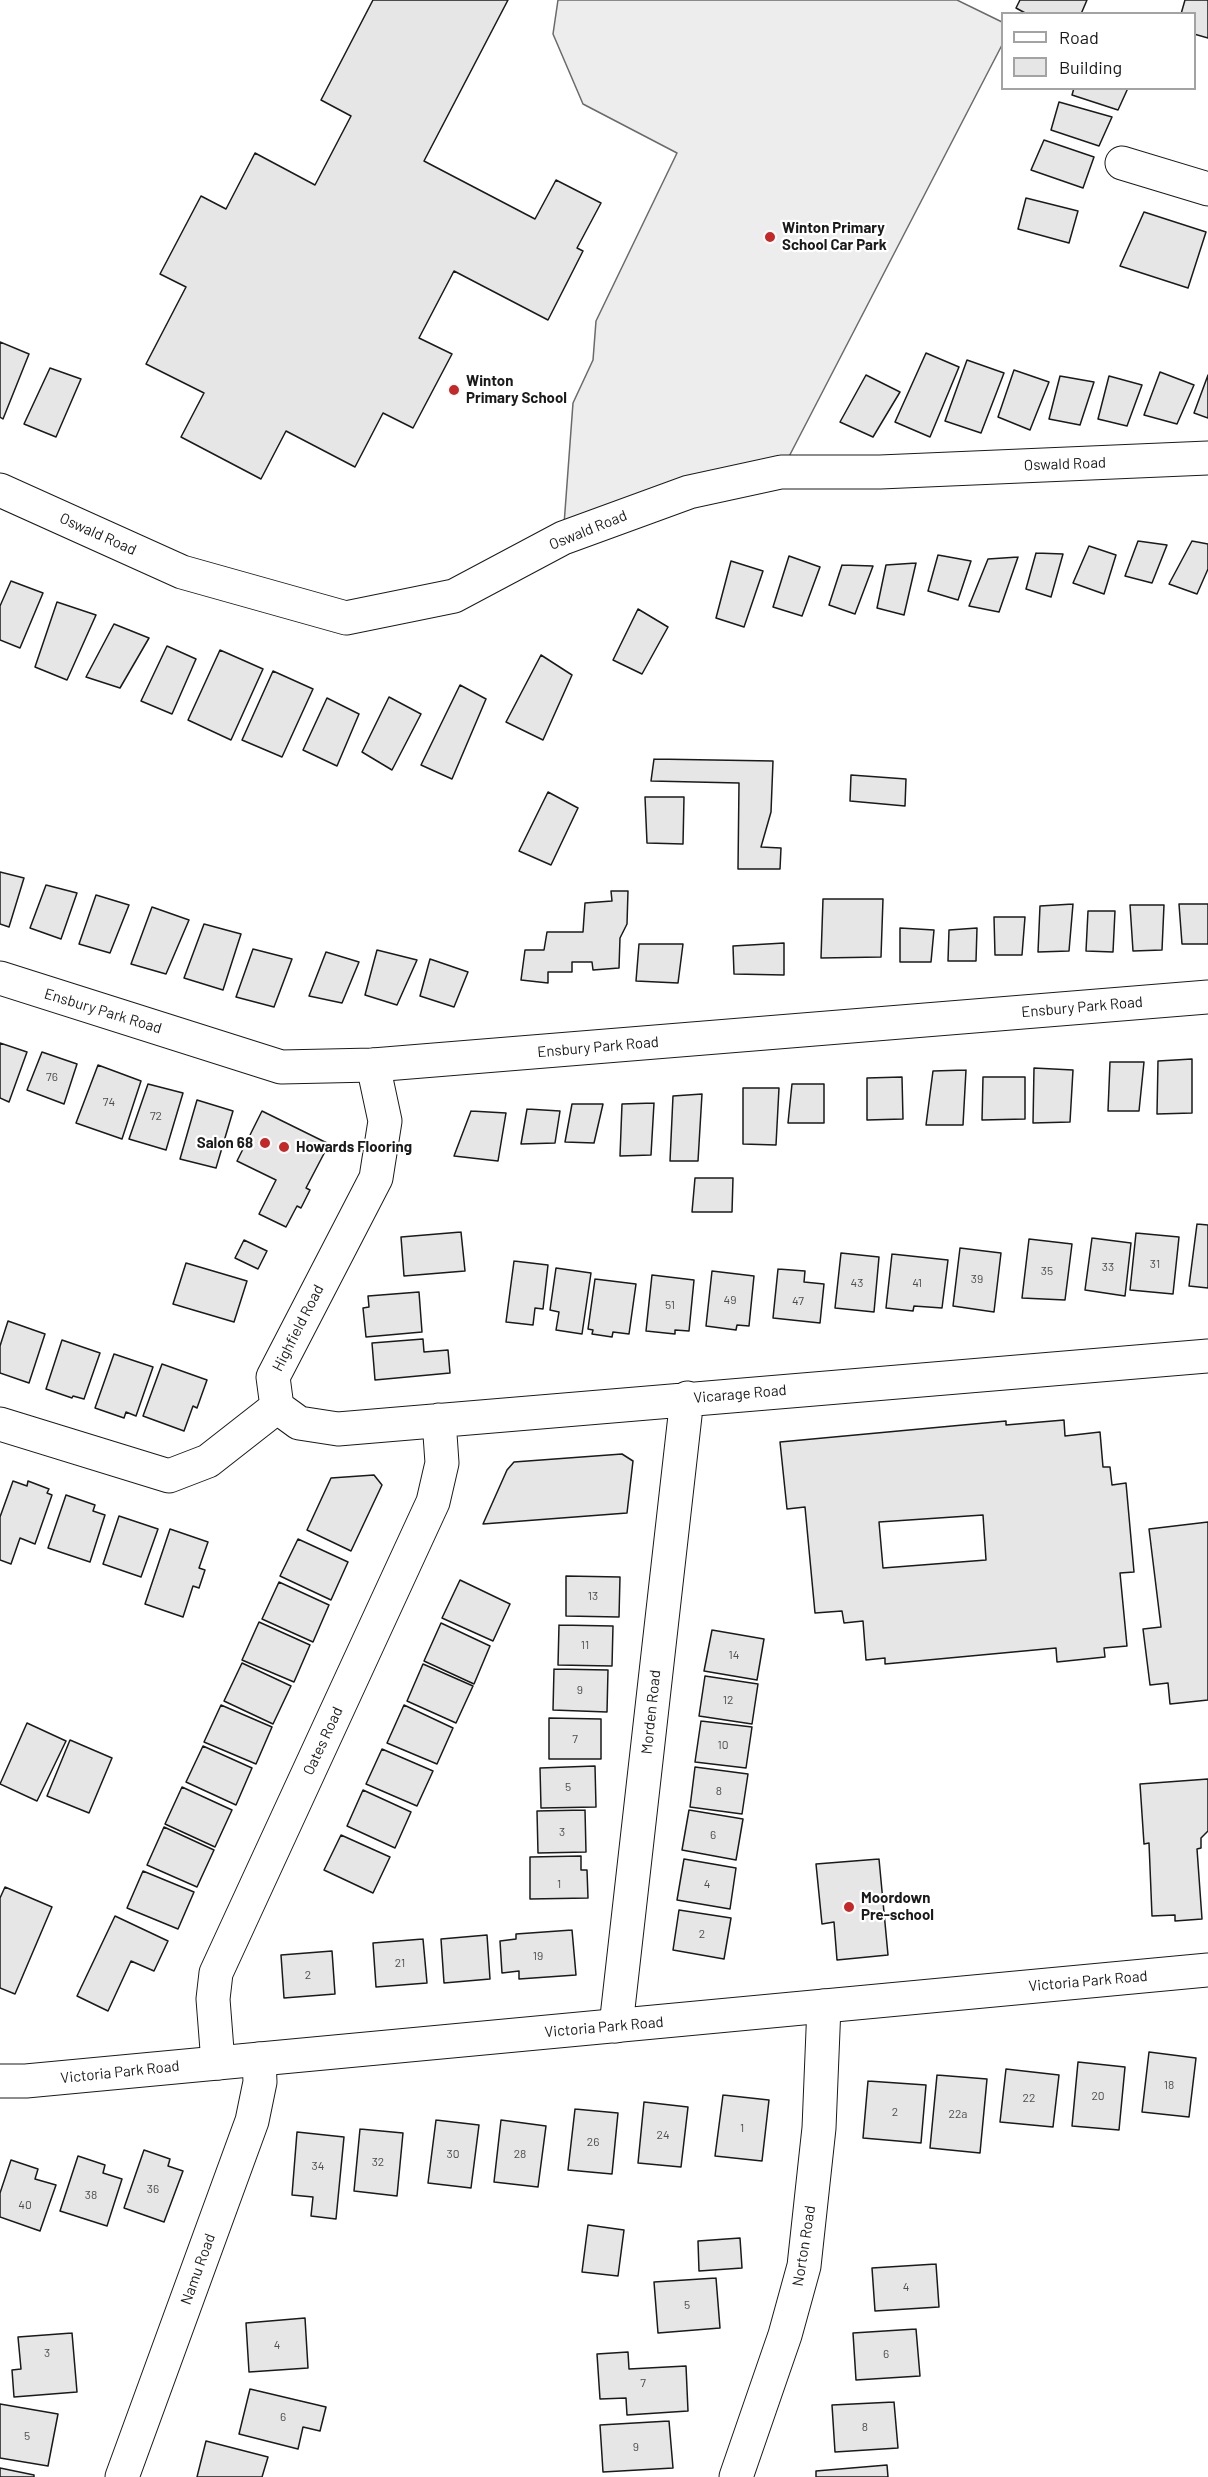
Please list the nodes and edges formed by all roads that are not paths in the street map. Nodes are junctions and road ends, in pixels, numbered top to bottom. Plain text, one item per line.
1 (1122, 163) dead end
2 (1208, 189) edge
3 (1208, 458) edge
4 (0, 490) edge
5 (0, 978) edge
6 (1208, 997) edge
7 (373, 1065) junction
8 (1208, 1356) edge
9 (687, 1398) junction
10 (277, 1407) junction
11 (439, 1420) junction
12 (0, 1424) edge
13 (1208, 1970) edge
14 (824, 2006) junction
15 (616, 2026) junction
16 (259, 2059) junction
17 (218, 2063) junction
18 (0, 2081) edge
19 (123, 2477) edge
20 (736, 2477) edge

1 - 2 street
3 - 4 street, Oswald Road
5 - 7 street, Ensbury Park Road
6 - 7 street, Ensbury Park Road
7 - 10 street, Highfield Road
8 - 9 street, Vicarage Road
9 - 11 street, Vicarage Road
9 - 15 street, Morden Road
10 - 11 street, Vicarage Road
10 - 12 street
11 - 17 street, Oates Road
13 - 14 street, Victoria Park Road
14 - 15 street, Victoria Park Road
14 - 20 street, Norton Road
15 - 16 street, Victoria Park Road
16 - 17 street, Victoria Park Road
16 - 19 street, Namu Road
17 - 18 street, Victoria Park Road

